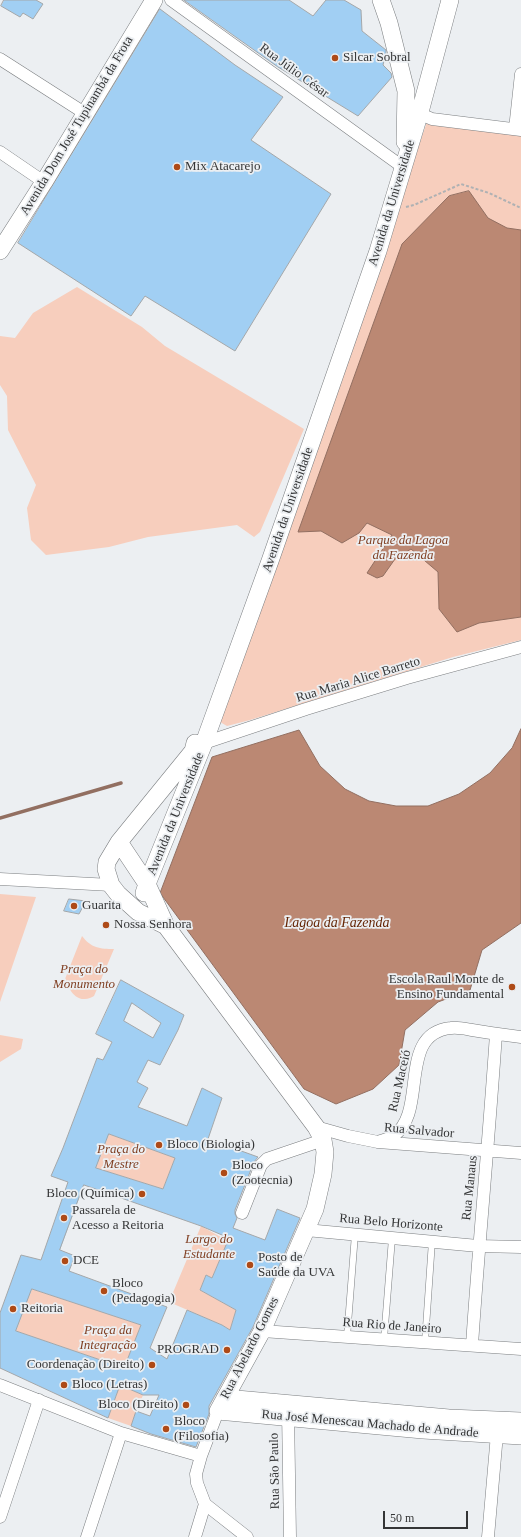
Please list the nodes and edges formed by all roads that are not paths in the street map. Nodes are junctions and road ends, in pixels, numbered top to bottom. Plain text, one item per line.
1 (154, 0) edge
2 (171, 0) edge
3 (381, 0) edge
4 (450, 0) edge
5 (0, 59) edge
6 (521, 74) edge
7 (406, 91) junction
8 (420, 112) junction
9 (86, 114) junction
10 (518, 130) edge
11 (0, 152) edge
12 (400, 165) junction
13 (44, 182) junction
14 (0, 251) edge
15 (521, 647) edge
16 (204, 743) junction
17 (119, 842) junction
18 (0, 879) edge
19 (147, 884) junction
20 (111, 886) junction
21 (138, 912) junction
22 (166, 926) junction
23 (496, 1034) junction
24 (521, 1037) edge
25 (319, 1133) junction
26 (378, 1142) junction
27 (488, 1150) junction
28 (521, 1153) edge
29 (242, 1213) dead end
30 (306, 1230) junction
31 (355, 1234) junction
32 (392, 1238) junction
33 (432, 1241) junction
34 (478, 1246) junction
35 (521, 1247) edge
36 (262, 1331) junction
37 (347, 1337) junction
38 (384, 1339) junction
39 (425, 1342) junction
40 (472, 1345) junction
41 (521, 1349) edge
42 (0, 1385) edge
43 (39, 1400) junction
44 (222, 1404) junction
45 (288, 1410) junction
46 (521, 1421) edge
47 (121, 1433) junction
48 (497, 1434) junction
49 (521, 1436) edge
50 (201, 1456) junction
51 (205, 1504) junction
52 (0, 1517) edge
53 (87, 1537) edge
54 (195, 1537) edge
55 (247, 1537) edge
56 (290, 1537) edge
57 (488, 1537) edge

1 - 9 main road, Avenida Dom José Tupinambá da Frota
2 - 12 street, Rua Júlio César
3 - 7 main road, Avenida da Universidade
4 - 8 main road, Avenida da Universidade
5 - 9 street
6 - 10 street
7 - 8 main road
7 - 12 main road, Avenida da Universidade
8 - 10 street
8 - 16 main road, Avenida da Universidade
9 - 13 main road, Avenida Dom José Tupinambá da Frota
11 - 13 street
12 - 17 main road, Avenida da Universidade
13 - 14 main road, Avenida Dom José Tupinambá da Frota
15 - 16 street, Rua Maria Alice Barreto
16 - 19 main road, Avenida da Universidade
17 - 19 main road
17 - 20 main road, Avenida da Universidade
18 - 20 street
19 - 21 main road
19 - 22 main road, Avenida da Universidade
20 - 21 main road
21 - 22 main road
22 - 25 main road
23 - 24 street, Rua Maceió
23 - 26 street, Rua Maceió
23 - 27 street, Rua Manaus
25 - 26 street, Rua Salvador
25 - 29 street
25 - 30 main road, Rua Abelardo Gomes
26 - 27 street, Rua Salvador
27 - 28 street, Rua Salvador
27 - 34 street, Rua Manaus
30 - 31 street, Rua Belo Horizonte
30 - 36 main road, Rua Abelardo Gomes
31 - 32 street, Rua Belo Horizonte
31 - 37 lane
32 - 33 street, Rua Belo Horizonte
32 - 38 lane
33 - 34 street, Rua Belo Horizonte
33 - 39 lane
34 - 35 street, Rua Belo Horizonte
34 - 40 street, Rua Manaus
36 - 37 street, Rua Rio de Janeiro
36 - 44 main road, Rua Abelardo Gomes
37 - 38 street, Rua Rio de Janeiro
38 - 39 street, Rua Rio de Janeiro
39 - 40 street, Rua Rio de Janeiro
40 - 41 street, Rua Rio de Janeiro
42 - 43 street
43 - 47 street
43 - 52 street
44 - 45 main road, Rua José Menescau Machado de Andrade
44 - 50 street
45 - 46 main road, Rua José Menescau Machado de Andrade
45 - 48 main road, Rua José Menescau Machado de Andrade
45 - 56 street, Rua São Paulo
47 - 50 street
47 - 53 street
48 - 49 main road, Rua José Menescau Machado de Andrade
48 - 57 street
50 - 51 street
51 - 54 street
51 - 55 street

